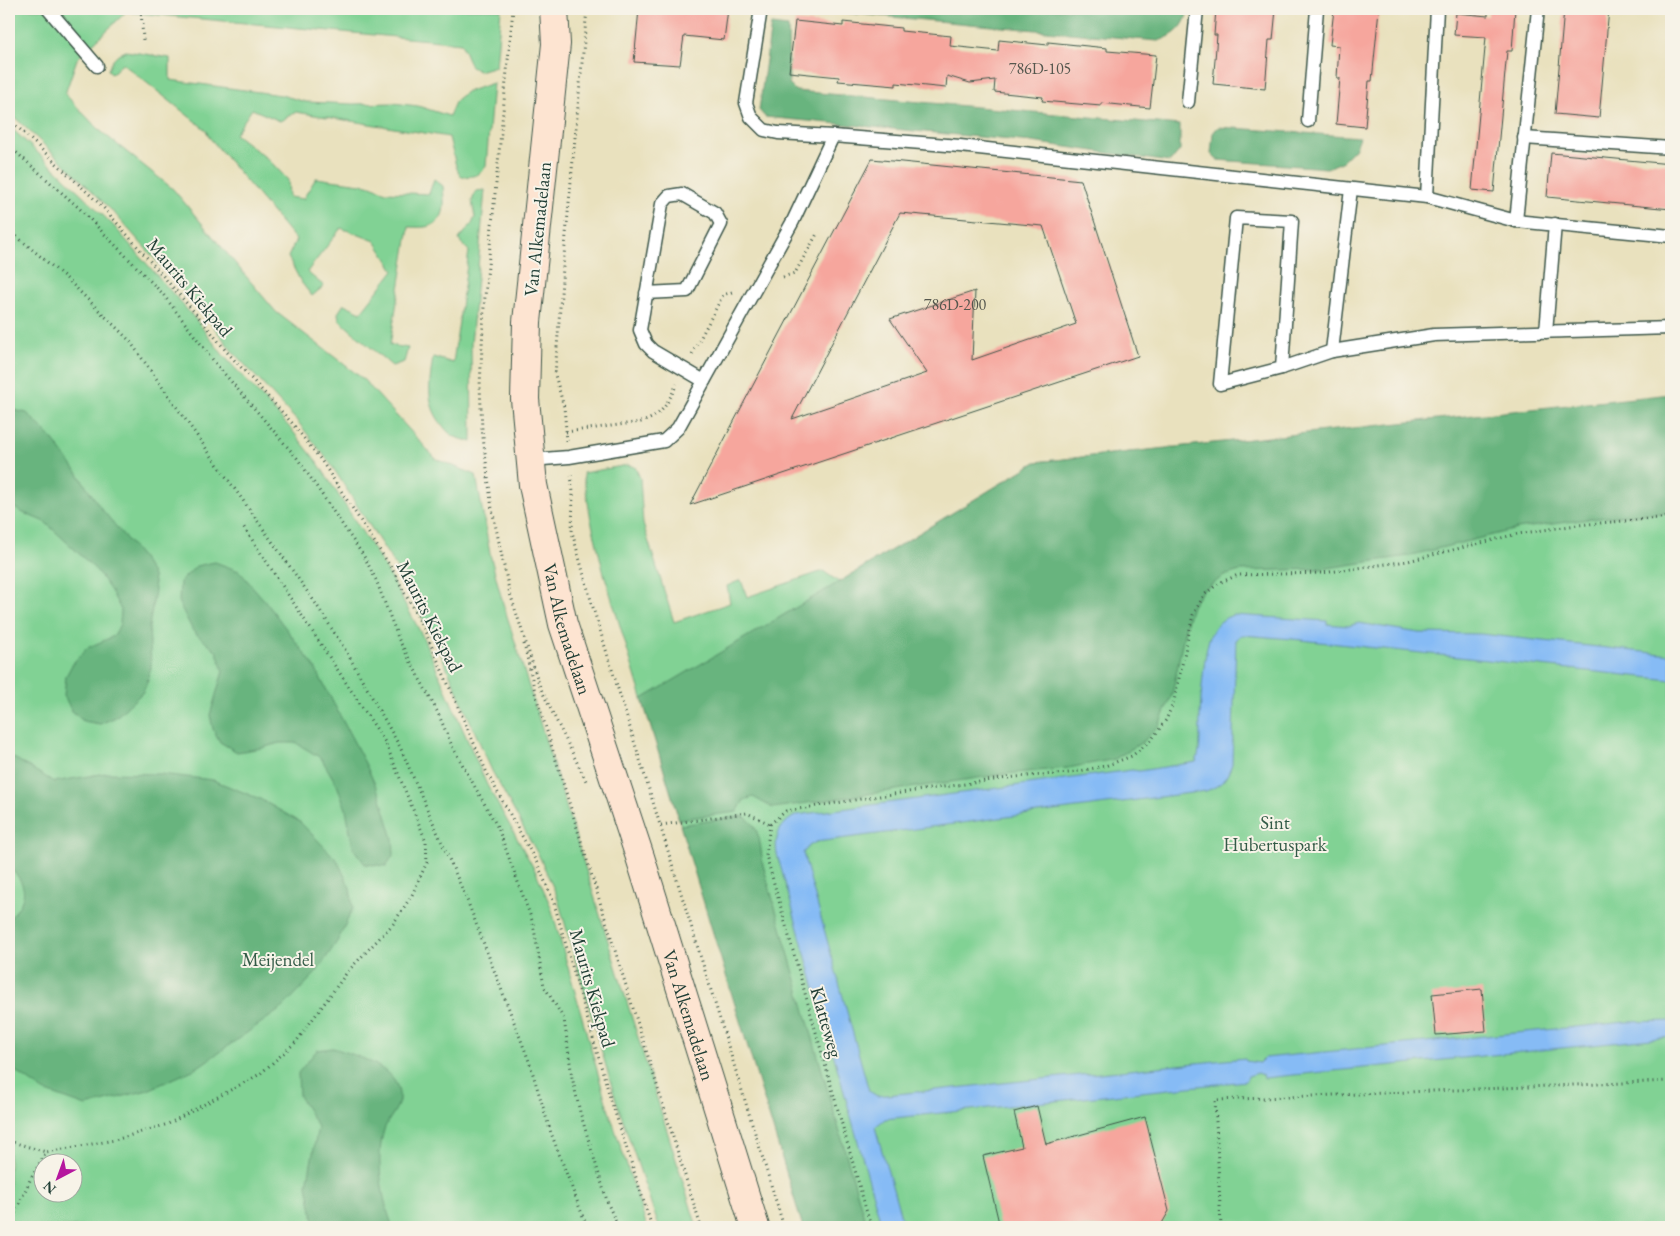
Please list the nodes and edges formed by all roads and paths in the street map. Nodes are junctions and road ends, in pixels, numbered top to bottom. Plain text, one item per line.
1 (48, 9) edge
2 (140, 9) edge
3 (554, 9) edge
4 (587, 9) edge
5 (761, 9) edge
6 (1197, 9) edge
7 (1317, 9) edge
8 (1437, 9) edge
9 (1538, 9) edge
10 (143, 40) dead end
11 (97, 66) dead end
12 (1188, 102) dead end
13 (9, 119) edge
14 (1308, 121) dead end
15 (833, 136) junction
16 (1524, 138) junction
17 (9, 146) edge
18 (1671, 148) edge
19 (1351, 189) junction
20 (1427, 197) junction
21 (1516, 221) junction
22 (1555, 224) junction
23 (9, 230) edge
24 (817, 234) dead end
25 (1671, 236) edge
26 (758, 284) junction
27 (646, 293) junction
28 (1671, 328) edge
29 (1546, 332) junction
30 (1332, 351) junction
31 (1282, 368) junction
32 (685, 369) junction
33 (704, 381) junction
34 (530, 460) junction
35 (572, 481) dead end
36 (1671, 517) edge
37 (243, 526) dead end
38 (520, 624) dead end
39 (770, 824) junction
40 (660, 825) junction
41 (1671, 1081) edge
42 (9, 1141) edge
43 (46, 1152) junction
44 (10, 1227) edge
45 (587, 1227) edge
46 (618, 1227) edge
47 (652, 1227) edge
48 (701, 1227) edge
49 (755, 1227) edge
50 (784, 1227) edge
51 (871, 1227) edge
52 (1221, 1227) edge

1 - 11 lane
2 - 10 path
3 - 34 main road, Van Alkemadelaan
4 - 32 path, Van Alkemadelaan
5 - 15 lane
6 - 12 lane
7 - 14 lane
8 - 20 lane
9 - 16 lane
13 - 47 path, Maurits Kiekpad
15 - 19 lane
15 - 26 lane
16 - 18 lane
16 - 21 lane
17 - 46 path
19 - 20 lane
19 - 30 lane
20 - 21 lane
21 - 22 lane
22 - 25 lane
22 - 29 lane
23 - 45 path
24 - 26 path
26 - 32 path
26 - 33 lane
27 - 27 lane
27 - 32 lane
28 - 29 lane
29 - 30 lane
30 - 31 lane
31 - 31 lane
32 - 33 lane
33 - 34 lane
34 - 49 main road, Van Alkemadelaan
35 - 40 path, Van Alkemadelaan
36 - 39 path
37 - 43 path
38 - 48 path
39 - 40 path
39 - 51 path, Klatteweg
40 - 50 path, Van Alkemadelaan
41 - 52 path
42 - 43 path
43 - 44 path

